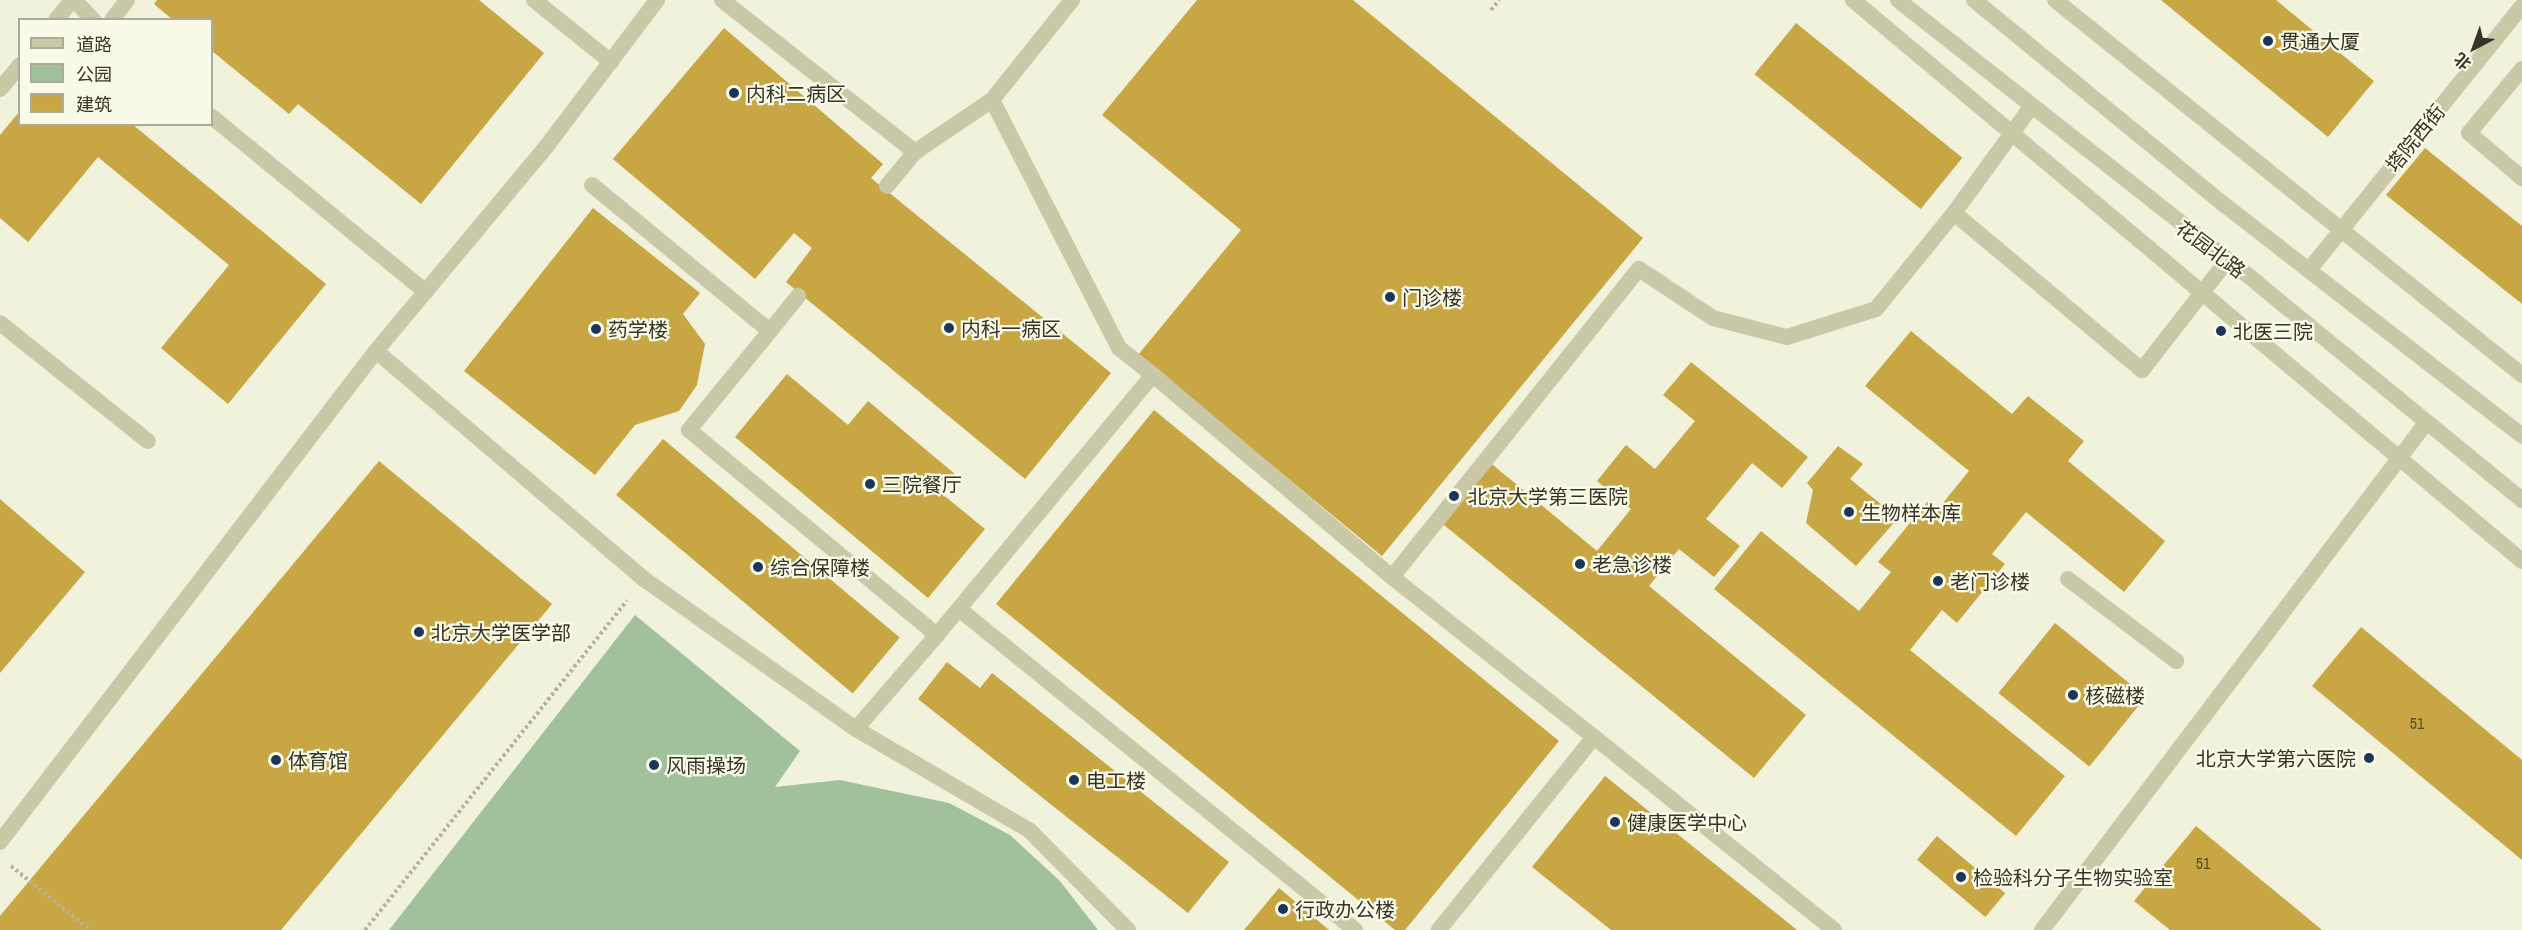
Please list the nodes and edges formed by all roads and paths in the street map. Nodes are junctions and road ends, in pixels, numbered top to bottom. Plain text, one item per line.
1 (73, 0) edge
2 (127, 0) edge
3 (534, 0) edge
4 (657, 0) edge
5 (723, 0) edge
6 (1072, 0) edge
7 (1499, 0) edge
8 (1853, 0) edge
9 (1898, 0) edge
10 (1974, 0) edge
11 (2055, 0) edge
12 (2522, 6) edge
13 (1491, 10) dead end
14 (58, 18) edge
15 (91, 18) edge
16 (114, 18) edge
17 (611, 62) junction
18 (18, 67) edge
19 (2522, 69) edge
20 (0, 89) edge
21 (992, 100) junction
22 (2031, 107) junction
23 (213, 118) edge
24 (2011, 133) junction
25 (915, 152) junction
26 (2522, 178) edge
27 (592, 185) dead end
28 (887, 186) dead end
29 (1954, 213) junction
30 (2341, 230) junction
31 (2226, 262) junction
32 (2308, 270) junction
33 (426, 292) junction
34 (2201, 293) junction
35 (798, 296) dead end
36 (0, 323) edge
37 (770, 331) junction
38 (376, 351) junction
39 (1153, 375) junction
40 (2522, 375) edge
41 (2426, 423) junction
42 (2522, 436) edge
43 (148, 441) dead end
44 (2398, 459) junction
45 (2522, 500) edge
46 (2522, 561) edge
47 (1392, 577) junction
48 (644, 579) junction
49 (2068, 579) dead end
50 (959, 609) junction
51 (937, 635) junction
52 (2176, 661) dead end
53 (856, 729) junction
54 (1594, 737) junction
55 (0, 842) edge
56 (9, 864) dead end
57 (90, 930) edge
58 (365, 930) edge
59 (1128, 930) edge
60 (1355, 930) edge
61 (1439, 930) edge
62 (1834, 930) edge
63 (2042, 930) edge

1 - 14 street
1 - 15 street
2 - 16 street
3 - 17 street
4 - 17 street
5 - 25 street
6 - 21 street
7 - 13 path
8 - 24 street
9 - 22 street, 花园北路
10 - 32 street
11 - 30 street
12 - 30 street, 塔院西街
17 - 33 street
18 - 20 street
19 - 26 street
21 - 25 street
21 - 39 street
22 - 24 street
22 - 31 street, 花园北路
23 - 33 street
24 - 29 street
24 - 34 street
25 - 28 street
27 - 37 street
29 - 34 street
29 - 47 street
30 - 32 street, 塔院西街
30 - 40 street
31 - 34 street
31 - 41 street, 花园北路
32 - 42 street
33 - 38 street
34 - 44 street
35 - 37 street
36 - 43 street
37 - 51 street
38 - 48 street
38 - 55 street
39 - 47 street
39 - 50 street
41 - 44 street
41 - 45 street, 花园北路
44 - 46 street
44 - 63 street
47 - 54 street
48 - 53 street
48 - 58 path
49 - 52 street
50 - 51 street
50 - 60 street
51 - 53 street
53 - 59 street
54 - 61 street
54 - 62 street
56 - 57 path

